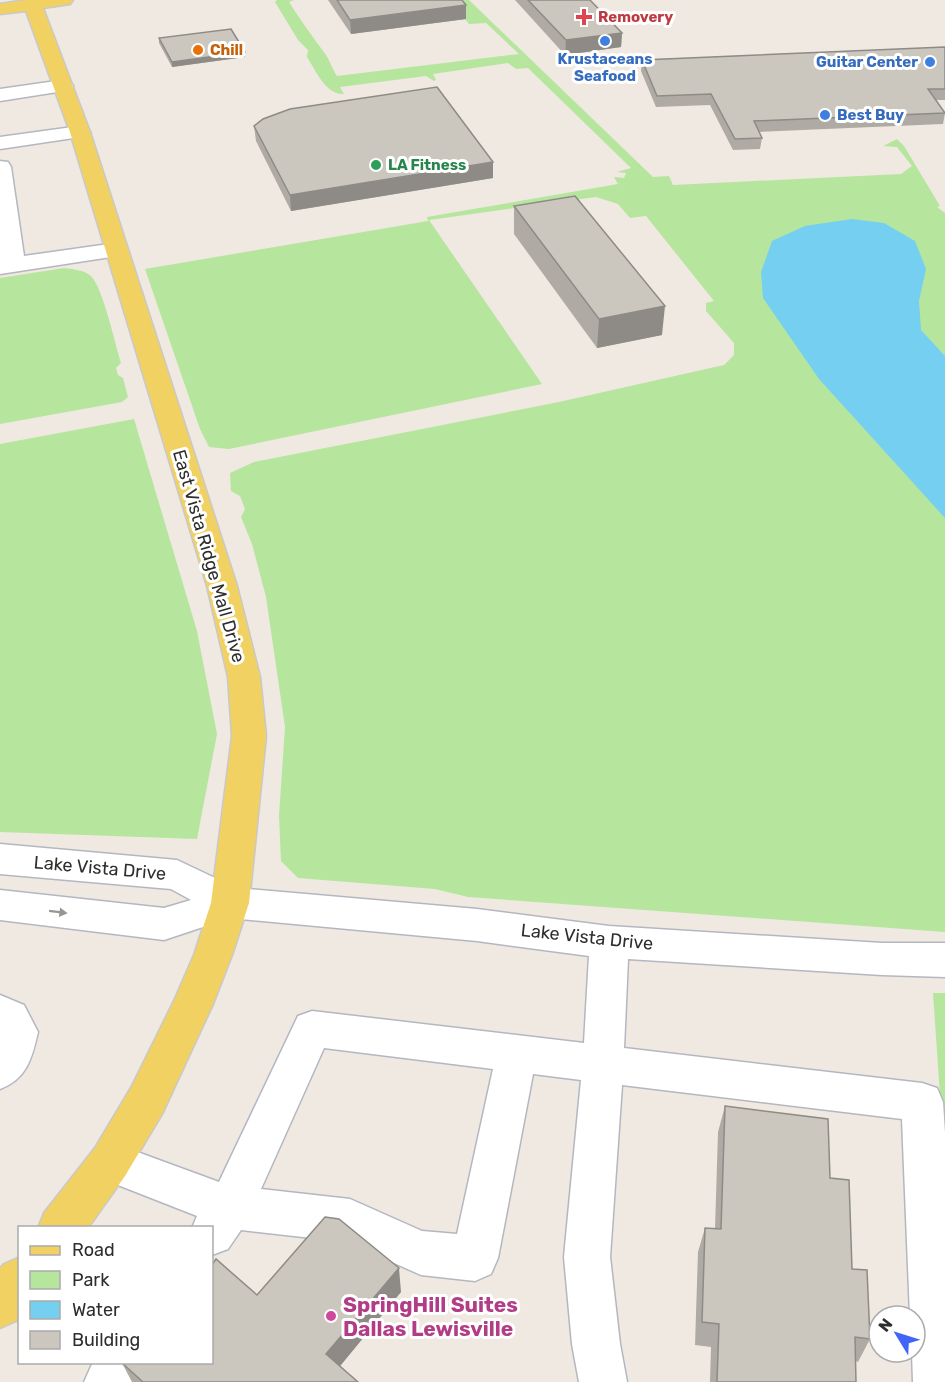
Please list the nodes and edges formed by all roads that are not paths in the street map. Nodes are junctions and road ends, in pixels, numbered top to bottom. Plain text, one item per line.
1 (64, 0) edge
2 (33, 5) junction
3 (0, 9) edge
4 (63, 86) junction
5 (1, 100) edge
6 (80, 132) junction
7 (0, 143) edge
8 (0, 167) edge
9 (116, 250) junction
10 (7, 266) edge
11 (0, 859) edge
12 (230, 903) junction
13 (0, 905) edge
14 (609, 942) junction
15 (945, 960) edge
16 (0, 1014) edge
17 (517, 1053) junction
18 (603, 1064) junction
19 (0, 1070) edge
20 (111, 1162) junction
21 (221, 1220) edge
22 (61, 1226) edge
23 (18, 1282) edge
24 (0, 1305) edge
25 (121, 1364) edge
26 (108, 1382) edge
27 (603, 1382) edge
28 (937, 1382) edge

1 - 2 main road
2 - 3 main road
2 - 4 main road, East Vista Ridge Mall Drive
4 - 5 street
4 - 6 main road, East Vista Ridge Mall Drive
6 - 7 street
6 - 9 main road, East Vista Ridge Mall Drive
8 - 10 street
9 - 10 street
9 - 12 main road, East Vista Ridge Mall Drive
11 - 12 street, Lake Vista Drive
13 -> 12 street, Lake Vista Drive
12 - 14 street, Lake Vista Drive
12 - 20 main road, East Vista Ridge Mall Drive
14 - 15 street, Lake Vista Drive
14 - 18 street
16 - 19 street
17 - 18 street
17 - 21 street
17 - 21 street
18 - 27 street
18 - 28 street
20 - 21 street
20 - 22 main road, East Vista Ridge Mall Drive
23 - 24 main road
25 - 26 street

